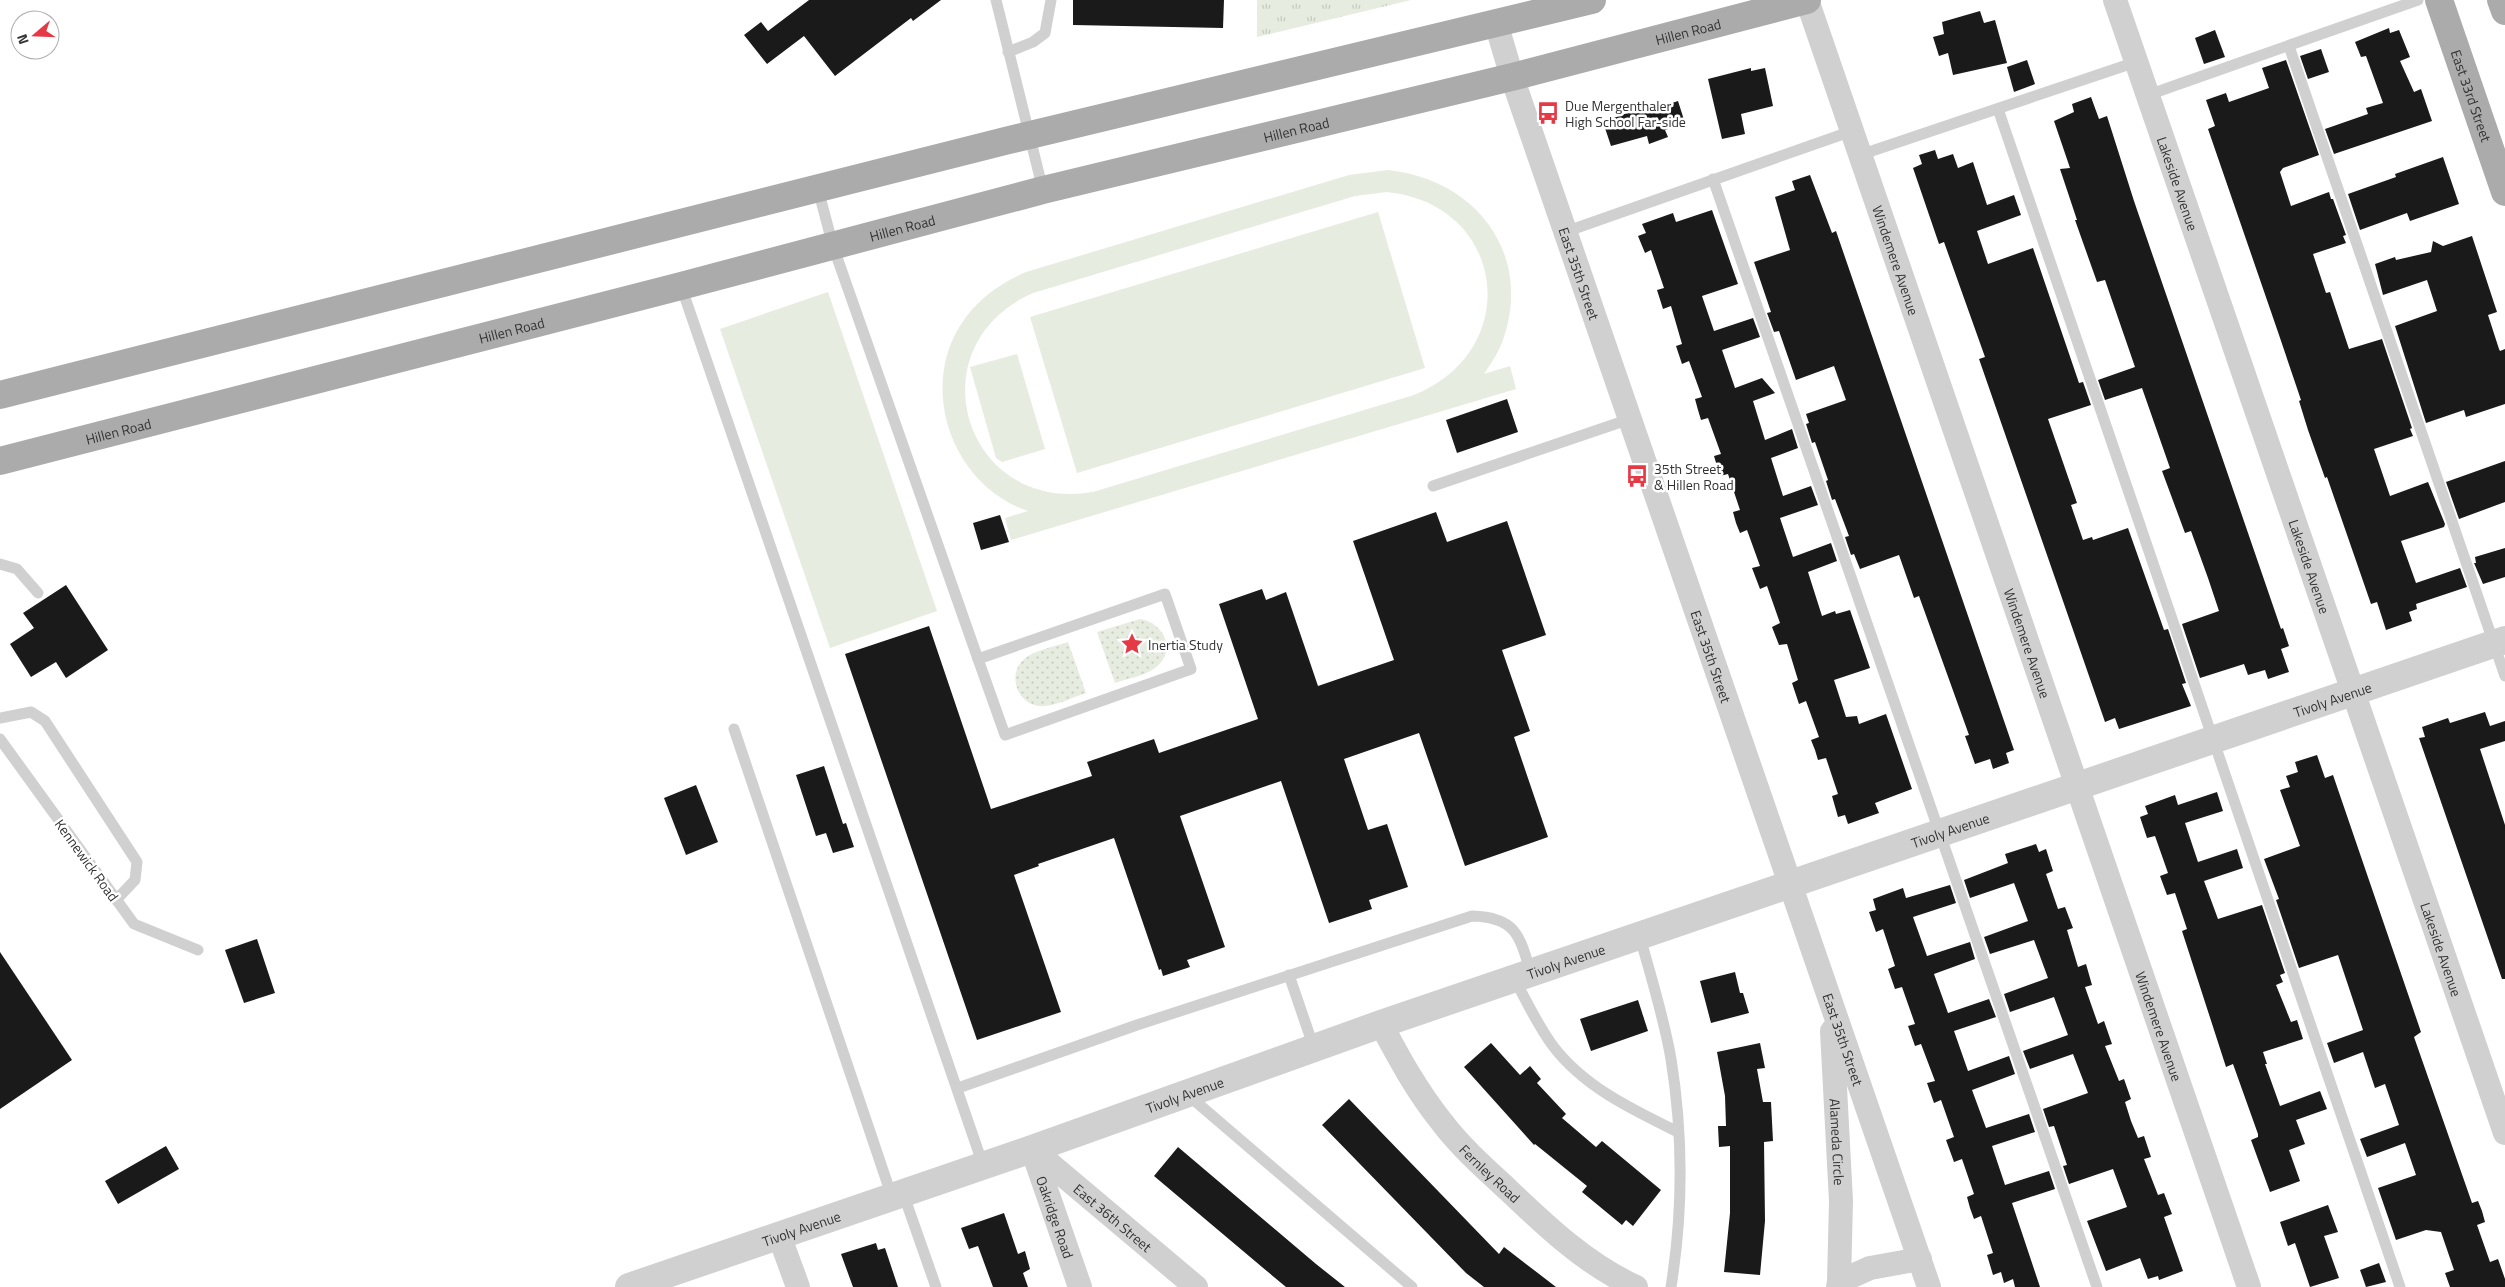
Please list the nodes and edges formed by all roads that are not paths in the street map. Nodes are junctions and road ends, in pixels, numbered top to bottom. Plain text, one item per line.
1 (996, 0) edge
2 (1051, 0) edge
3 (1592, 0) edge
4 (1807, 0) edge
5 (2115, 0) edge
6 (2418, 0) edge
7 (2438, 0) edge
8 (2501, 0) edge
9 (2505, 10) edge
10 (1496, 23) junction
11 (2289, 46) junction
12 (1008, 52) junction
13 (2136, 62) junction
14 (1512, 77) junction
15 (2148, 95) junction
16 (1998, 109) junction
17 (1852, 131) junction
18 (1030, 135) junction
19 (1860, 155) junction
20 (1713, 180) junction
21 (818, 189) junction
22 (1044, 190) junction
23 (2505, 192) edge
24 (1565, 232) junction
25 (833, 246) junction
26 (681, 286) junction
27 (0, 395) edge
28 (1630, 419) junction
29 (0, 461) edge
30 (1433, 486) dead end
31 (0, 564) edge
32 (38, 593) dead end
33 (2499, 642) edge
34 (978, 659) junction
35 (2505, 676) edge
36 (2353, 692) junction
37 (0, 718) edge
38 (734, 728) dead end
39 (0, 739) edge
40 (2213, 740) junction
41 (2077, 787) junction
42 (1940, 834) junction
43 (1790, 885) junction
44 (116, 900) junction
45 (1640, 936) junction
46 (198, 950) dead end
47 (1288, 975) junction
48 (1524, 977) junction
49 (1830, 1002) junction
50 (1381, 1024) junction
51 (1314, 1048) junction
52 (958, 1088) junction
53 (1185, 1093) junction
54 (1678, 1132) junction
55 (2505, 1133) edge
56 (1032, 1148) junction
57 (983, 1165) junction
58 (897, 1195) junction
59 (779, 1235) junction
60 (1920, 1259) junction
61 (657, 1282) edge
62 (1839, 1285) edge
63 (630, 1287) edge
64 (798, 1287) edge
65 (936, 1287) edge
66 (1080, 1287) edge
67 (1196, 1287) edge
68 (1412, 1287) edge
69 (1636, 1287) edge
70 (1671, 1287) edge
71 (1929, 1287) edge
72 (2097, 1287) edge
73 (2249, 1287) edge
74 (2400, 1287) edge

1 - 12 lane
2 - 12 lane
3 - 10 main road
4 - 14 main road, Hillen Road
4 - 17 street, Windemere Avenue
5 - 13 street, Lakeside Avenue
6 - 11 lane
7 - 23 main road, East 33rd Street
8 - 9 main road
10 - 14 street, East 35th Street
10 - 18 main road
11 - 15 lane
11 - 33 lane
12 - 18 lane
13 - 15 street, Lakeside Avenue
13 - 16 lane
14 - 22 main road, Hillen Road
14 - 24 street, East 35th Street
15 - 36 street, Lakeside Avenue
16 - 19 lane
16 - 40 lane
17 - 19 street, Windemere Avenue
17 - 20 lane
18 - 21 main road
18 - 22 lane
19 - 41 street, Windemere Avenue
20 - 24 lane
20 - 42 lane
21 - 25 lane
21 - 27 main road
22 - 25 main road, Hillen Road
24 - 28 street, East 35th Street
25 - 26 main road, Hillen Road
25 - 34 lane
26 - 29 main road, Hillen Road
26 - 52 lane
28 - 30 lane
28 - 43 street, East 35th Street
31 - 32 lane
33 - 35 lane
33 - 36 street, Tivoly Avenue
34 - 34 lane
36 - 40 street, Tivoly Avenue
36 - 55 street, Lakeside Avenue
37 - 44 lane
38 - 58 lane
39 - 44 lane, Kennewick Road
40 - 41 street, Tivoly Avenue
40 - 74 lane
41 - 42 street, Tivoly Avenue
41 - 73 street, Windemere Avenue
42 - 43 street, Tivoly Avenue
42 - 72 lane
43 - 45 street, Tivoly Avenue
43 - 49 street, East 35th Street
44 - 46 lane, Kennewick Road
45 - 48 street, Tivoly Avenue
45 - 54 lane
47 - 48 lane
47 - 51 lane
47 - 52 lane
48 - 50 street, Tivoly Avenue
48 - 54 lane
49 - 60 street, East 35th Street
49 - 62 street, Alameda Circle
50 - 51 street, Tivoly Avenue
50 - 69 street, Fernley Road
51 - 53 street, Tivoly Avenue
52 - 57 lane
53 - 56 street, Tivoly Avenue
53 - 68 lane
54 - 70 lane
56 - 57 street, Tivoly Avenue
56 - 66 street, Oakridge Road
56 - 67 street, East 36th Street
57 - 58 street, Tivoly Avenue
58 - 59 street, Tivoly Avenue
58 - 65 lane
59 - 61 street, Tivoly Avenue
59 - 64 street
60 - 62 street, Alameda Circle
60 - 71 street, East 35th Street
61 - 63 street, Tivoly Avenue

